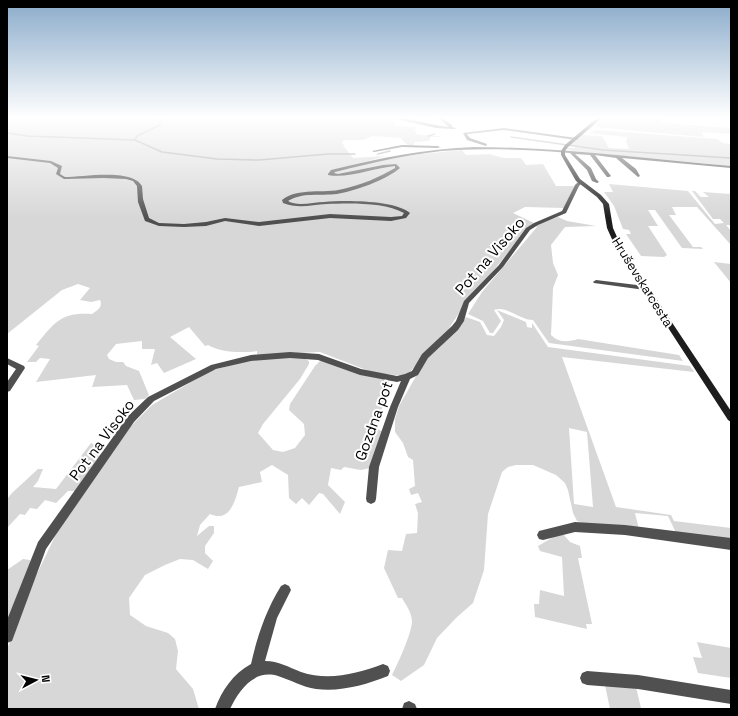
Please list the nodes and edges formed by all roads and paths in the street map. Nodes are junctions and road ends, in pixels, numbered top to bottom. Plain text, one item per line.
1 (377, 150) edge
2 (448, 150) edge
3 (534, 150) edge
4 (374, 151) dead end
5 (563, 151) junction
6 (571, 152) junction
7 (591, 153) junction
8 (616, 156) junction
9 (7, 157) edge
10 (731, 167) edge
11 (609, 176) dead end
12 (638, 176) dead end
13 (581, 182) junction
14 (598, 182) dead end
15 (596, 282) dead end
16 (645, 288) junction
17 (7, 361) edge
18 (407, 377) junction
19 (7, 389) edge
20 (731, 418) edge
21 (371, 499) dead end
22 (543, 535) dead end
23 (731, 544) edge
24 (285, 590) dead end
25 (7, 636) edge
26 (257, 668) junction
27 (383, 671) dead end
28 (587, 678) dead end
29 (731, 697) edge
30 (222, 709) edge

1 - 4 street
2 - 9 street
3 - 5 street
5 - 6 street
5 - 13 street, Hruševska cesta
6 - 7 street
6 - 14 street
7 - 8 street
7 - 11 street
8 - 10 street
8 - 12 street
13 - 16 street, Hruševska cesta
13 - 18 street, Pot na Visoko
15 - 16 street
16 - 20 street, Hruševska cesta
17 - 19 street
18 - 21 street, Gozdna pot
18 - 25 street, Pot na Visoko
22 - 23 street
24 - 26 street
26 - 27 street
26 - 30 street
28 - 29 street

